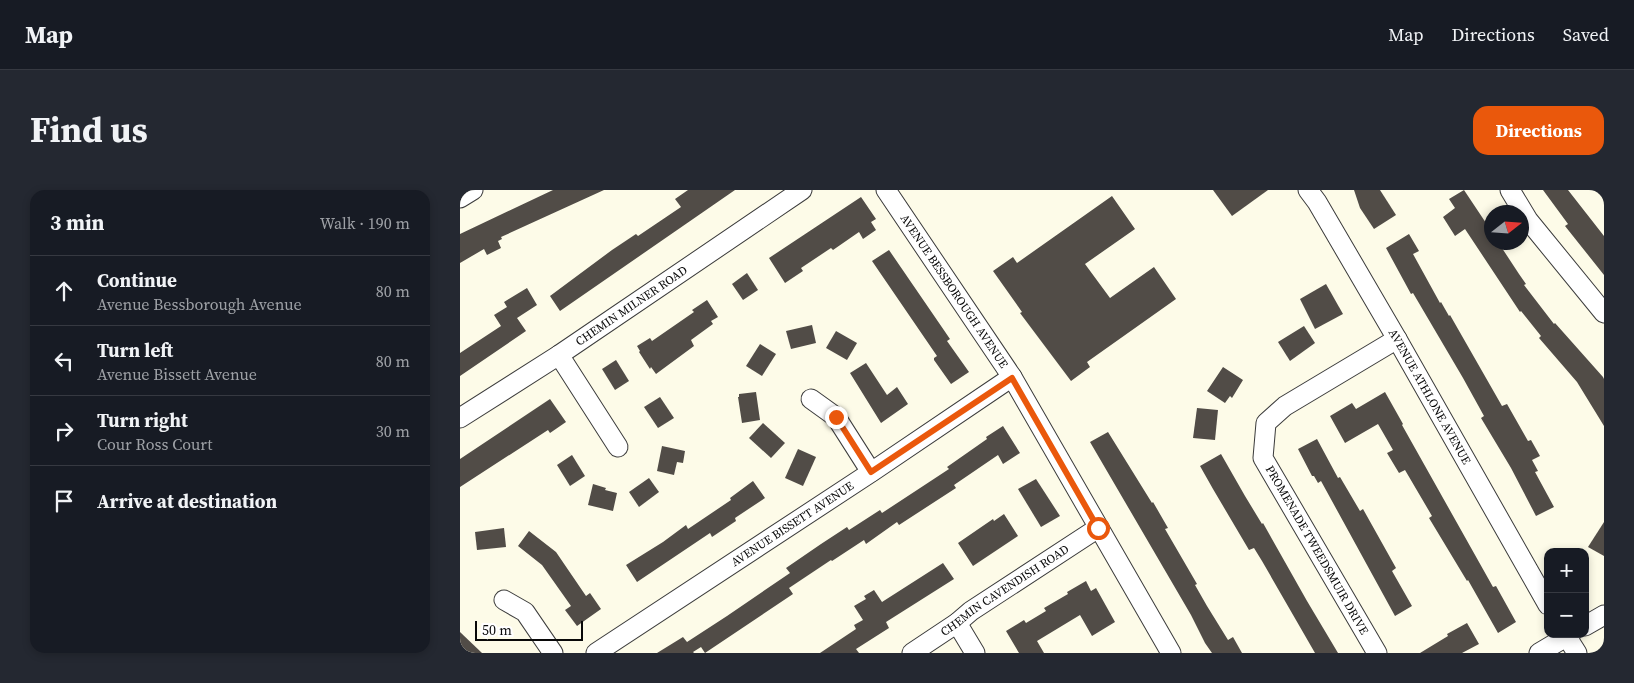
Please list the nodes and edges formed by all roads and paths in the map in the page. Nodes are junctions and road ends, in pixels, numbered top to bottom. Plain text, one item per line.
1 (472, 190) edge
2 (802, 190) edge
3 (886, 190) edge
4 (1308, 190) edge
5 (1510, 190) edge
6 (460, 198) edge
7 (1604, 313) edge
8 (1397, 339) junction
9 (559, 355) junction
10 (1012, 378) junction
11 (811, 399) dead end
12 (460, 418) edge
13 (618, 447) dead end
14 (871, 472) junction
15 (1098, 528) junction
16 (1544, 598) edge
17 (504, 600) dead end
18 (1604, 615) edge
19 (957, 623) junction
20 (1589, 624) edge
21 (1563, 638) edge
22 (1570, 638) edge
23 (553, 653) edge
24 (596, 653) edge
25 (912, 653) edge
26 (975, 653) edge
27 (1171, 653) edge
28 (1376, 653) edge
29 (1539, 653) edge
30 (1577, 653) edge

1 - 6 street
2 - 9 street, CHEMIN MILNER ROAD
3 - 10 street, AVENUE BESSBOROUGH AVENUE
4 - 8 street, AVENUE ATHLONE AVENUE
5 - 7 street
8 - 16 street, AVENUE ATHLONE AVENUE
8 - 28 street, PROMENADE TWEEDSMUIR DRIVE
9 - 12 street, CHEMIN MILNER ROAD
9 - 13 street
10 - 14 street, AVENUE BISSETT AVENUE
10 - 15 street, AVENUE BESSBOROUGH AVENUE
11 - 14 street
14 - 24 street, AVENUE BISSETT AVENUE
15 - 19 street, CHEMIN CAVENDISH ROAD
15 - 27 street, AVENUE BESSBOROUGH AVENUE
17 - 23 street
18 - 20 street
19 - 25 street, CHEMIN CAVENDISH ROAD
19 - 26 street
21 - 29 street
22 - 30 street

